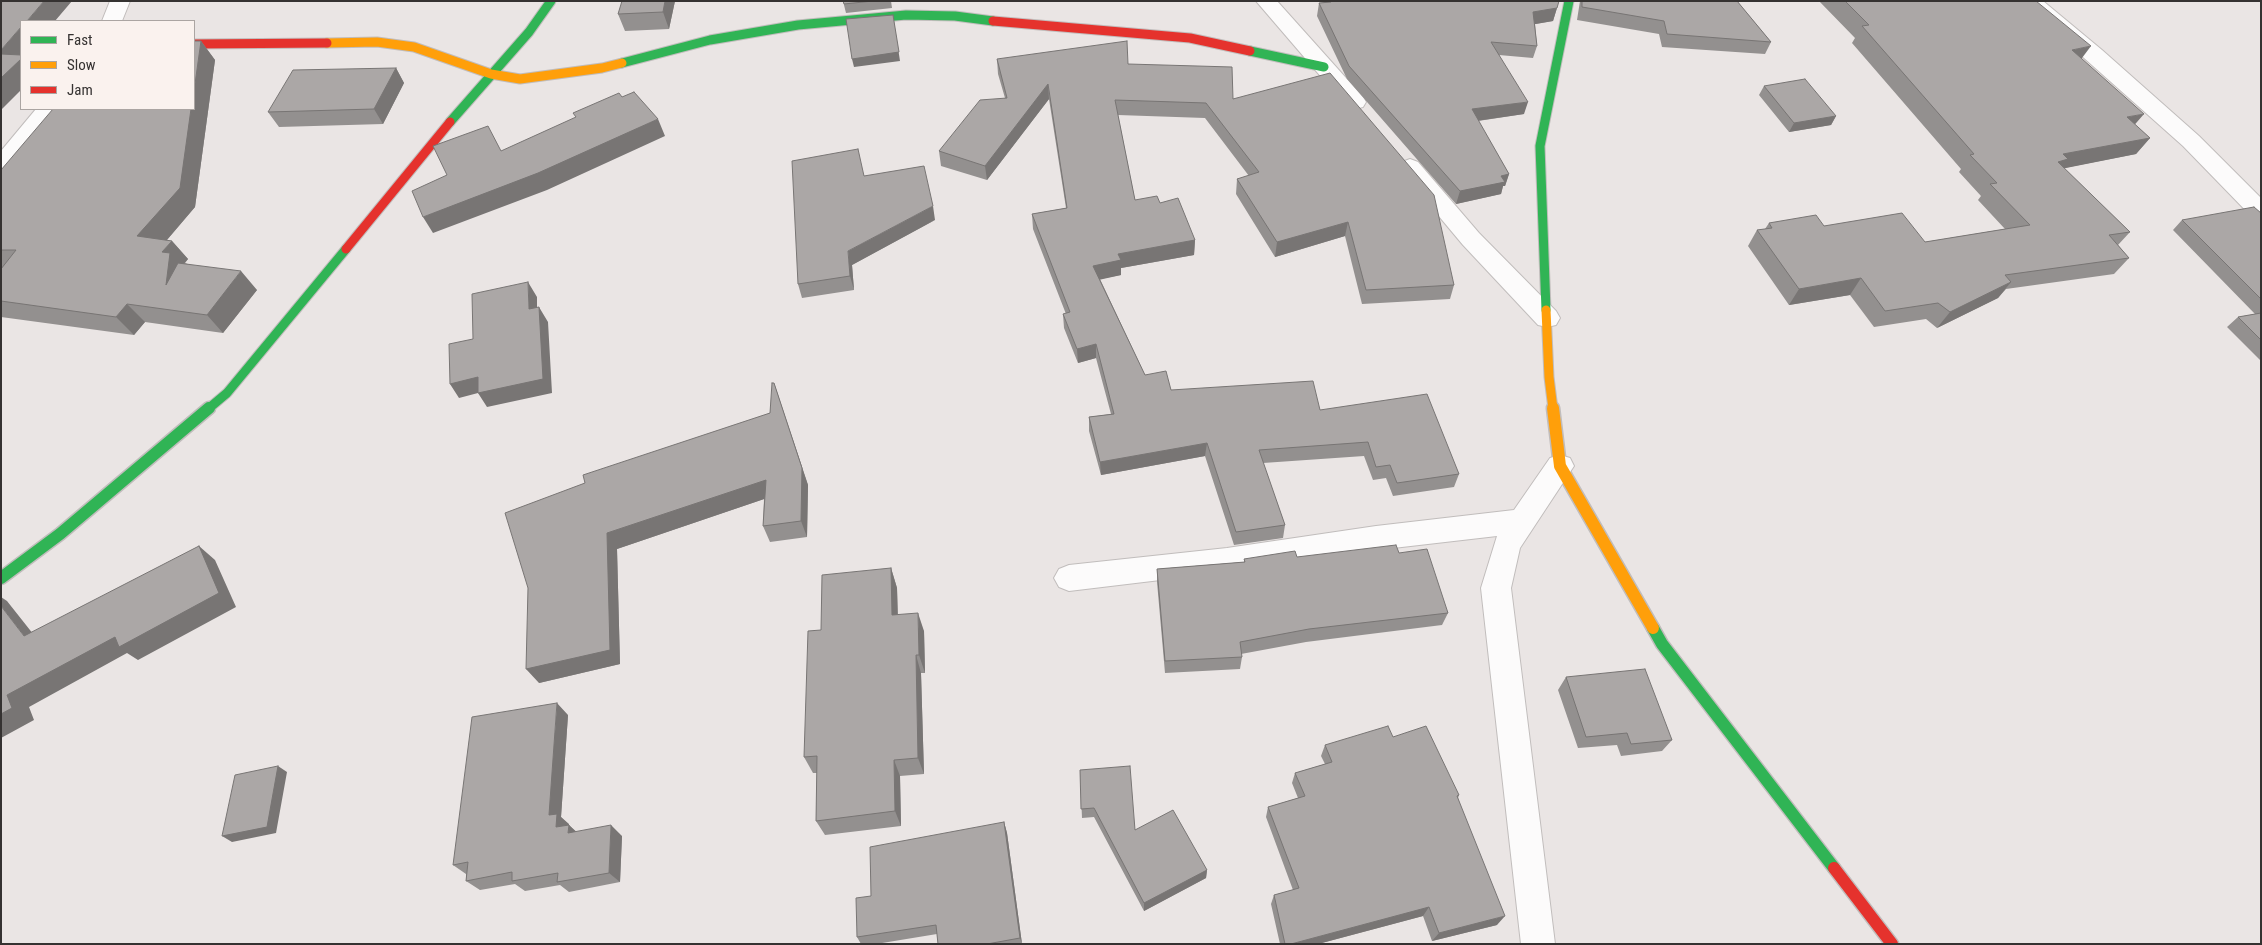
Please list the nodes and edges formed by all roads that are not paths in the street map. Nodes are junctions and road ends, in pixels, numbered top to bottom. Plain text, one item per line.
1 (120, 1) edge
2 (551, 1) edge
3 (1266, 1) edge
4 (1569, 1) edge
5 (2030, 1) edge
6 (112, 20) edge
7 (195, 44) edge
8 (1324, 67) junction
9 (491, 74) junction
10 (47, 110) edge
11 (1370, 120) edge
12 (1396, 150) edge
13 (1, 166) edge
14 (2261, 212) edge
15 (1546, 318) junction
16 (1560, 466) junction
17 (1523, 521) junction
18 (1, 578) edge
19 (1069, 578) dead end
20 (1538, 944) edge
21 (1892, 944) edge

1 - 6 street
2 - 9 street
3 - 8 street
4 - 15 street
5 - 14 street
7 - 9 street
8 - 9 street
8 - 11 street
9 - 18 street
10 - 13 street
12 - 15 street
15 - 16 street
16 - 17 street
16 - 21 street
17 - 19 street
17 - 20 street

